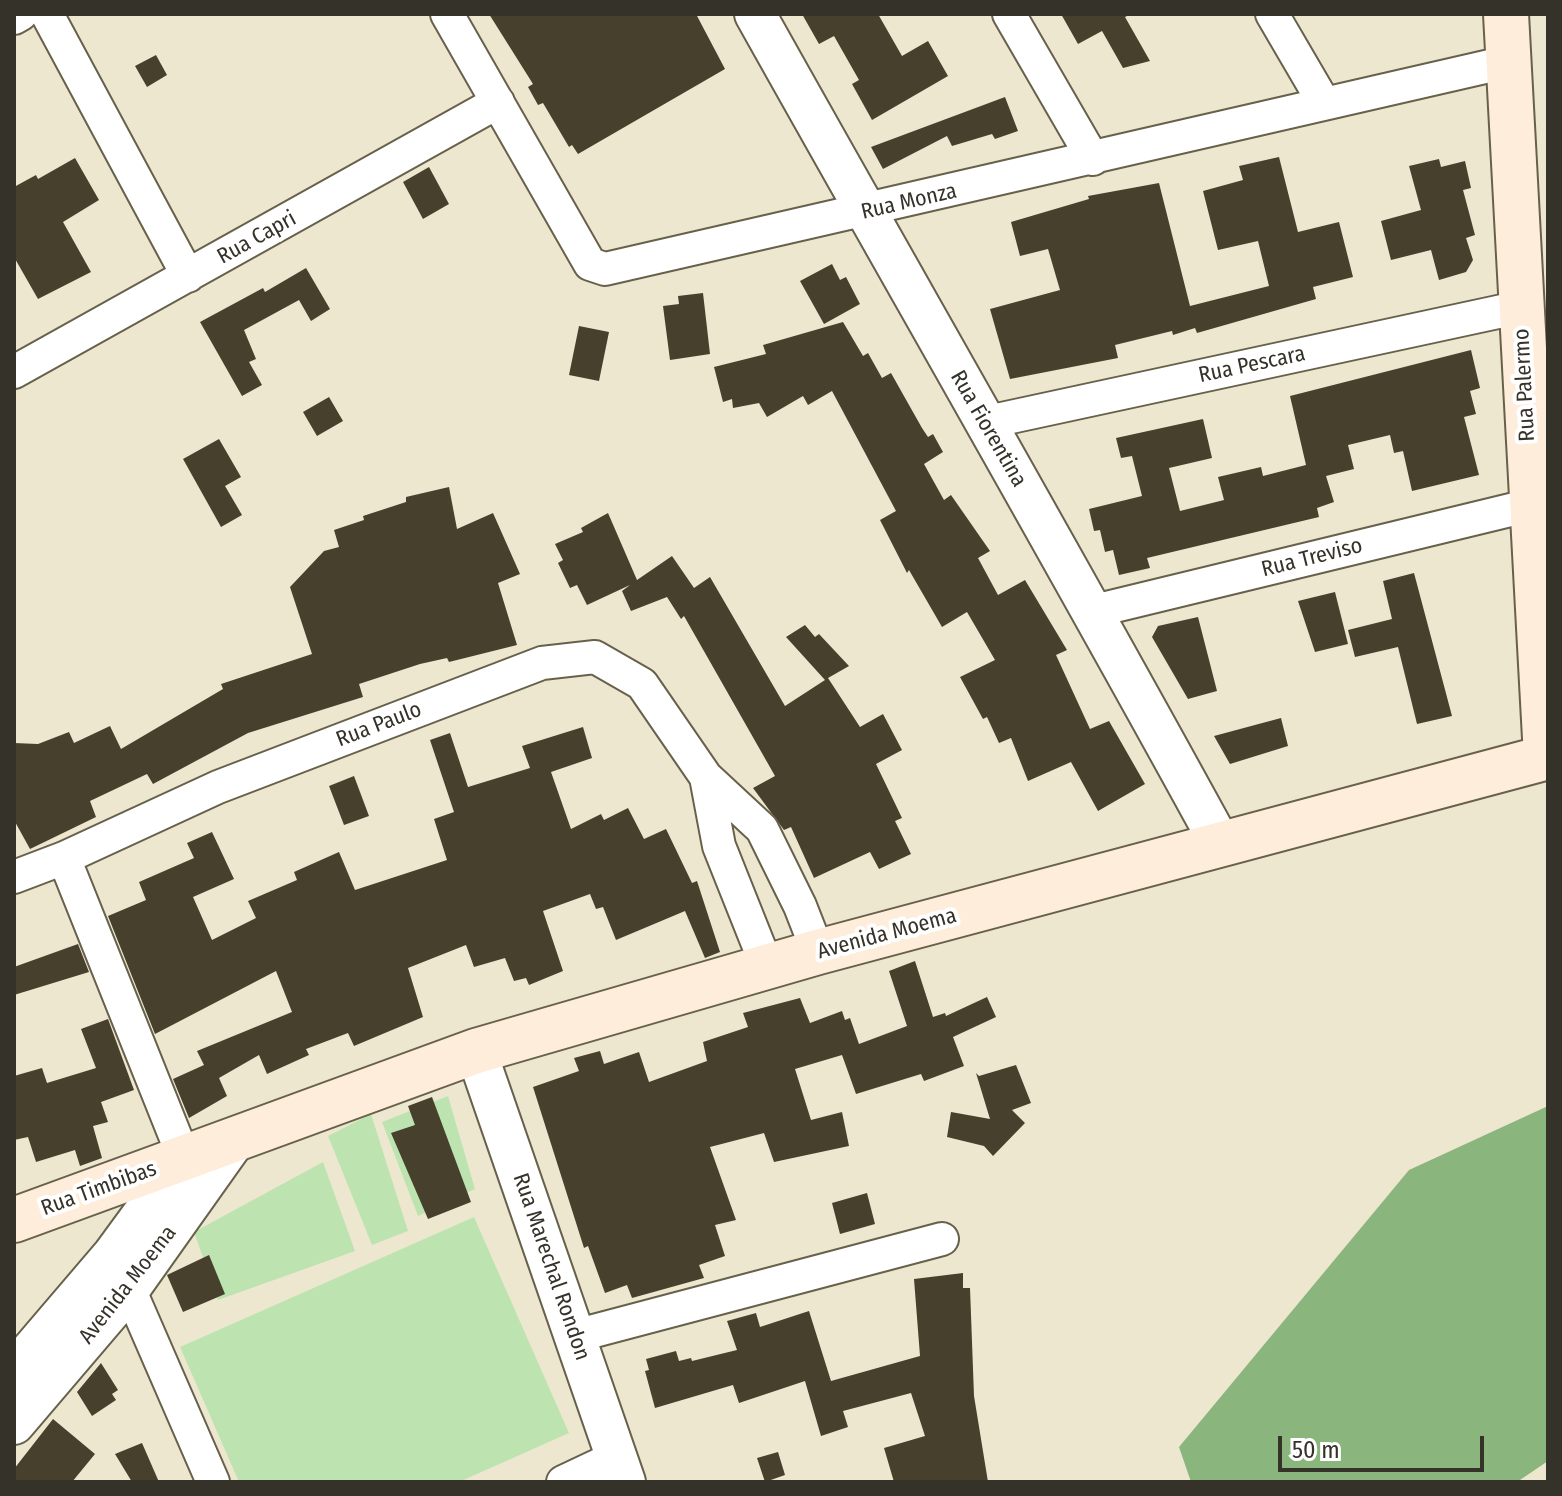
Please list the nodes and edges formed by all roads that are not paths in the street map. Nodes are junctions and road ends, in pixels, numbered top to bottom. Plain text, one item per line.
1 (21, 14) edge
2 (47, 14) edge
3 (447, 14) edge
4 (755, 14) edge
5 (1009, 14) edge
6 (1272, 14) edge
7 (1506, 14) edge
8 (14, 18) edge
9 (1507, 62) junction
10 (498, 102) junction
11 (1324, 103) junction
12 (1093, 159) junction
13 (865, 212) junction
14 (188, 276) junction
15 (1521, 307) junction
16 (14, 372) edge
17 (983, 423) junction
18 (1531, 505) junction
19 (1094, 611) junction
20 (1547, 757) edge
21 (706, 777) junction
22 (1221, 845) junction
23 (64, 858) junction
24 (14, 877) edge
25 (818, 952) junction
26 (768, 969) junction
27 (476, 1051) junction
28 (235, 1140) junction
29 (184, 1158) junction
30 (14, 1220) edge
31 (942, 1239) dead end
32 (121, 1272) junction
33 (575, 1336) junction
34 (14, 1371) edge
35 (14, 1424) edge
36 (621, 1470) edge
37 (213, 1482) edge
38 (563, 1482) edge

1 - 8 street
2 - 14 street
3 - 10 street, Rua Monza
4 - 13 street, Rua Fiorentina
5 - 12 street
6 - 11 street
7 - 9 main road, Rua Palermo
9 - 11 street, Rua Monza
9 - 15 main road, Rua Palermo
10 - 13 street, Rua Monza
10 - 14 street, Rua Capri
11 - 12 street, Rua Monza
12 - 13 street, Rua Monza
13 - 17 street, Rua Fiorentina
14 - 16 street, Rua Capri
15 - 17 street, Rua Pescara
15 - 18 main road, Rua Palermo
17 - 19 street, Rua Fiorentina
18 - 19 street, Rua Treviso
18 - 20 main road, Rua Palermo
19 - 22 street, Rua Fiorentina
20 - 22 main road, Avenida Moema
21 - 23 street, Rua Paulo
21 - 25 street, Rua Paulo
21 - 26 street, Rua Paulo
22 - 25 main road, Avenida Moema
23 - 24 street, Rua Paulo
23 - 29 street
25 - 26 main road, Avenida Moema
26 - 27 main road, Avenida Moema
27 - 28 main road, Avenida Moema
27 - 33 street, Rua Marechal Rondon
28 - 29 main road, Avenida Moema
28 - 32 street, Avenida Moema
29 - 30 main road, Rua Timbibas
29 - 32 street, Avenida Moema
31 - 33 street
32 - 34 street, Avenida Moema
32 - 35 street, Avenida Moema
32 - 37 street
33 - 36 street, Rua Marechal Rondon
36 - 38 street

